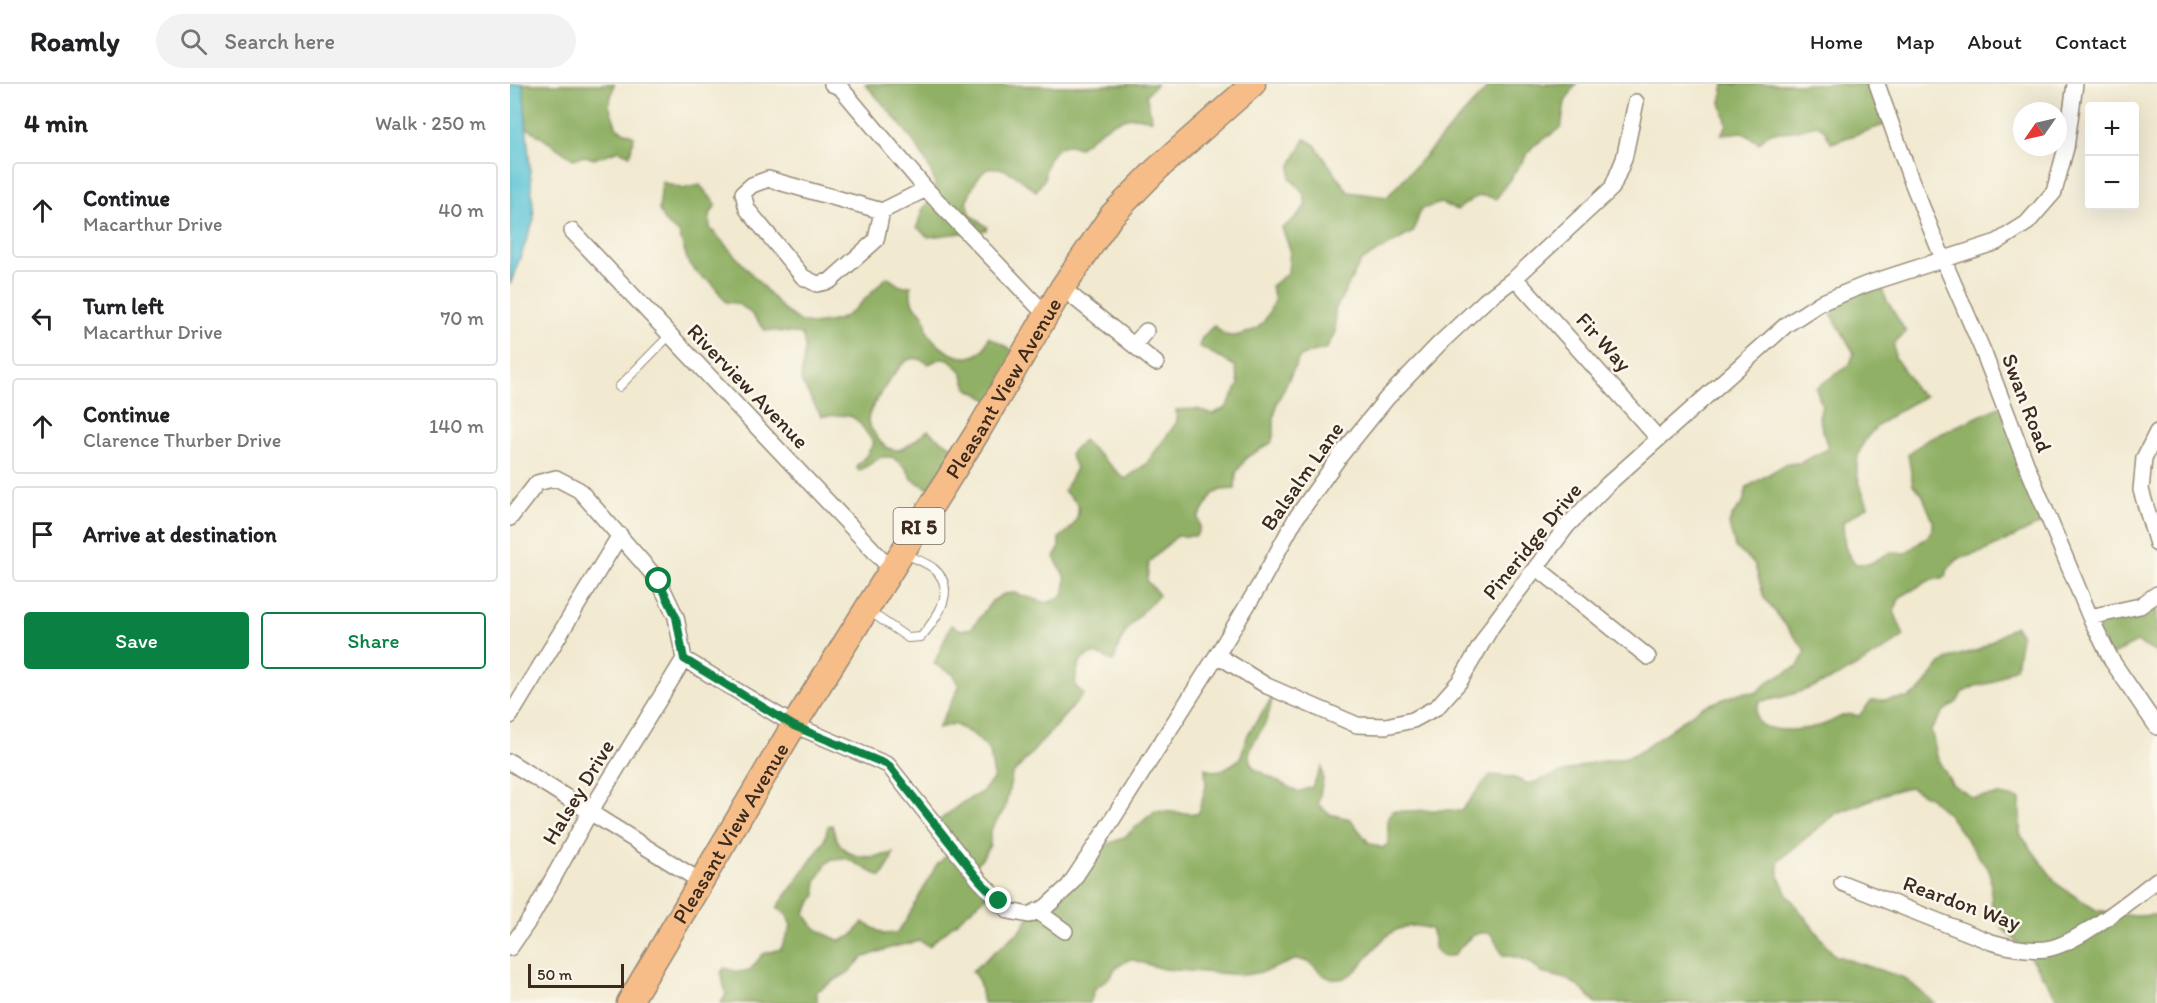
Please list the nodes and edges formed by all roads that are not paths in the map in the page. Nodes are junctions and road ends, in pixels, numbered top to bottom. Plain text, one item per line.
1 (832, 84) edge
2 (1253, 84) edge
3 (1877, 84) edge
4 (2075, 84) edge
5 (1636, 102) dead end
6 (926, 189) junction
7 (882, 211) junction
8 (572, 231) dead end
9 (1943, 259) junction
10 (1515, 278) junction
11 (1062, 288) junction
12 (1047, 316) junction
13 (1146, 331) dead end
14 (669, 336) junction
15 (1134, 345) junction
16 (1156, 363) dead end
17 (619, 387) dead end
18 (2157, 432) edge
19 (1659, 438) junction
20 (510, 518) edge
21 (620, 535) junction
22 (2157, 544) edge
23 (897, 561) junction
24 (1536, 567) junction
25 (2157, 594) edge
26 (867, 610) junction
27 (2090, 617) junction
28 (1217, 655) junction
29 (1648, 657) dead end
30 (684, 659) junction
31 (510, 716) edge
32 (794, 726) junction
33 (2157, 727) edge
34 (510, 762) edge
35 (590, 812) junction
36 (2157, 880) edge
37 (700, 881) junction
38 (1842, 883) dead end
39 (1037, 911) junction
40 (1065, 931) dead end
41 (510, 948) edge
42 (629, 1003) edge

1 - 6 street
2 - 11 main road, Pleasant View Avenue / RI 5
3 - 9 street, Swan Road
4 - 9 street, Pineridge Drive
5 - 10 street, Balsalm Lane
6 - 7 street
6 - 12 street
7 - 7 street
8 - 14 street, Riverview Avenue
9 - 19 street, Pineridge Drive
9 - 27 street, Swan Road
10 - 19 street, Fir Way
10 - 28 street, Balsalm Lane
11 - 12 main road, Pleasant View Avenue / RI 5
11 - 15 street
12 - 23 main road, Pleasant View Avenue / RI 5
13 - 15 street
14 - 17 lane
14 - 23 street, Riverview Avenue
15 - 16 street
18 - 22 street
19 - 24 street, Pineridge Drive
20 - 21 street
21 - 30 street
21 - 31 street
23 - 26 main road, Pleasant View Avenue / RI 5
23 - 26 lane
24 - 28 street, Pineridge Drive
24 - 29 street
25 - 27 street
26 - 32 main road, Pleasant View Avenue / RI 5
27 - 33 street, Swan Road
28 - 39 street, Balsalm Lane
30 - 32 street
30 - 35 street, Halsey Drive
32 - 37 main road, Pleasant View Avenue / RI 5
32 - 39 street
34 - 35 street
35 - 37 street
35 - 41 street, Halsey Drive
36 - 38 street, Reardon Way
37 - 42 main road, Pleasant View Avenue / RI 5
39 - 40 street

